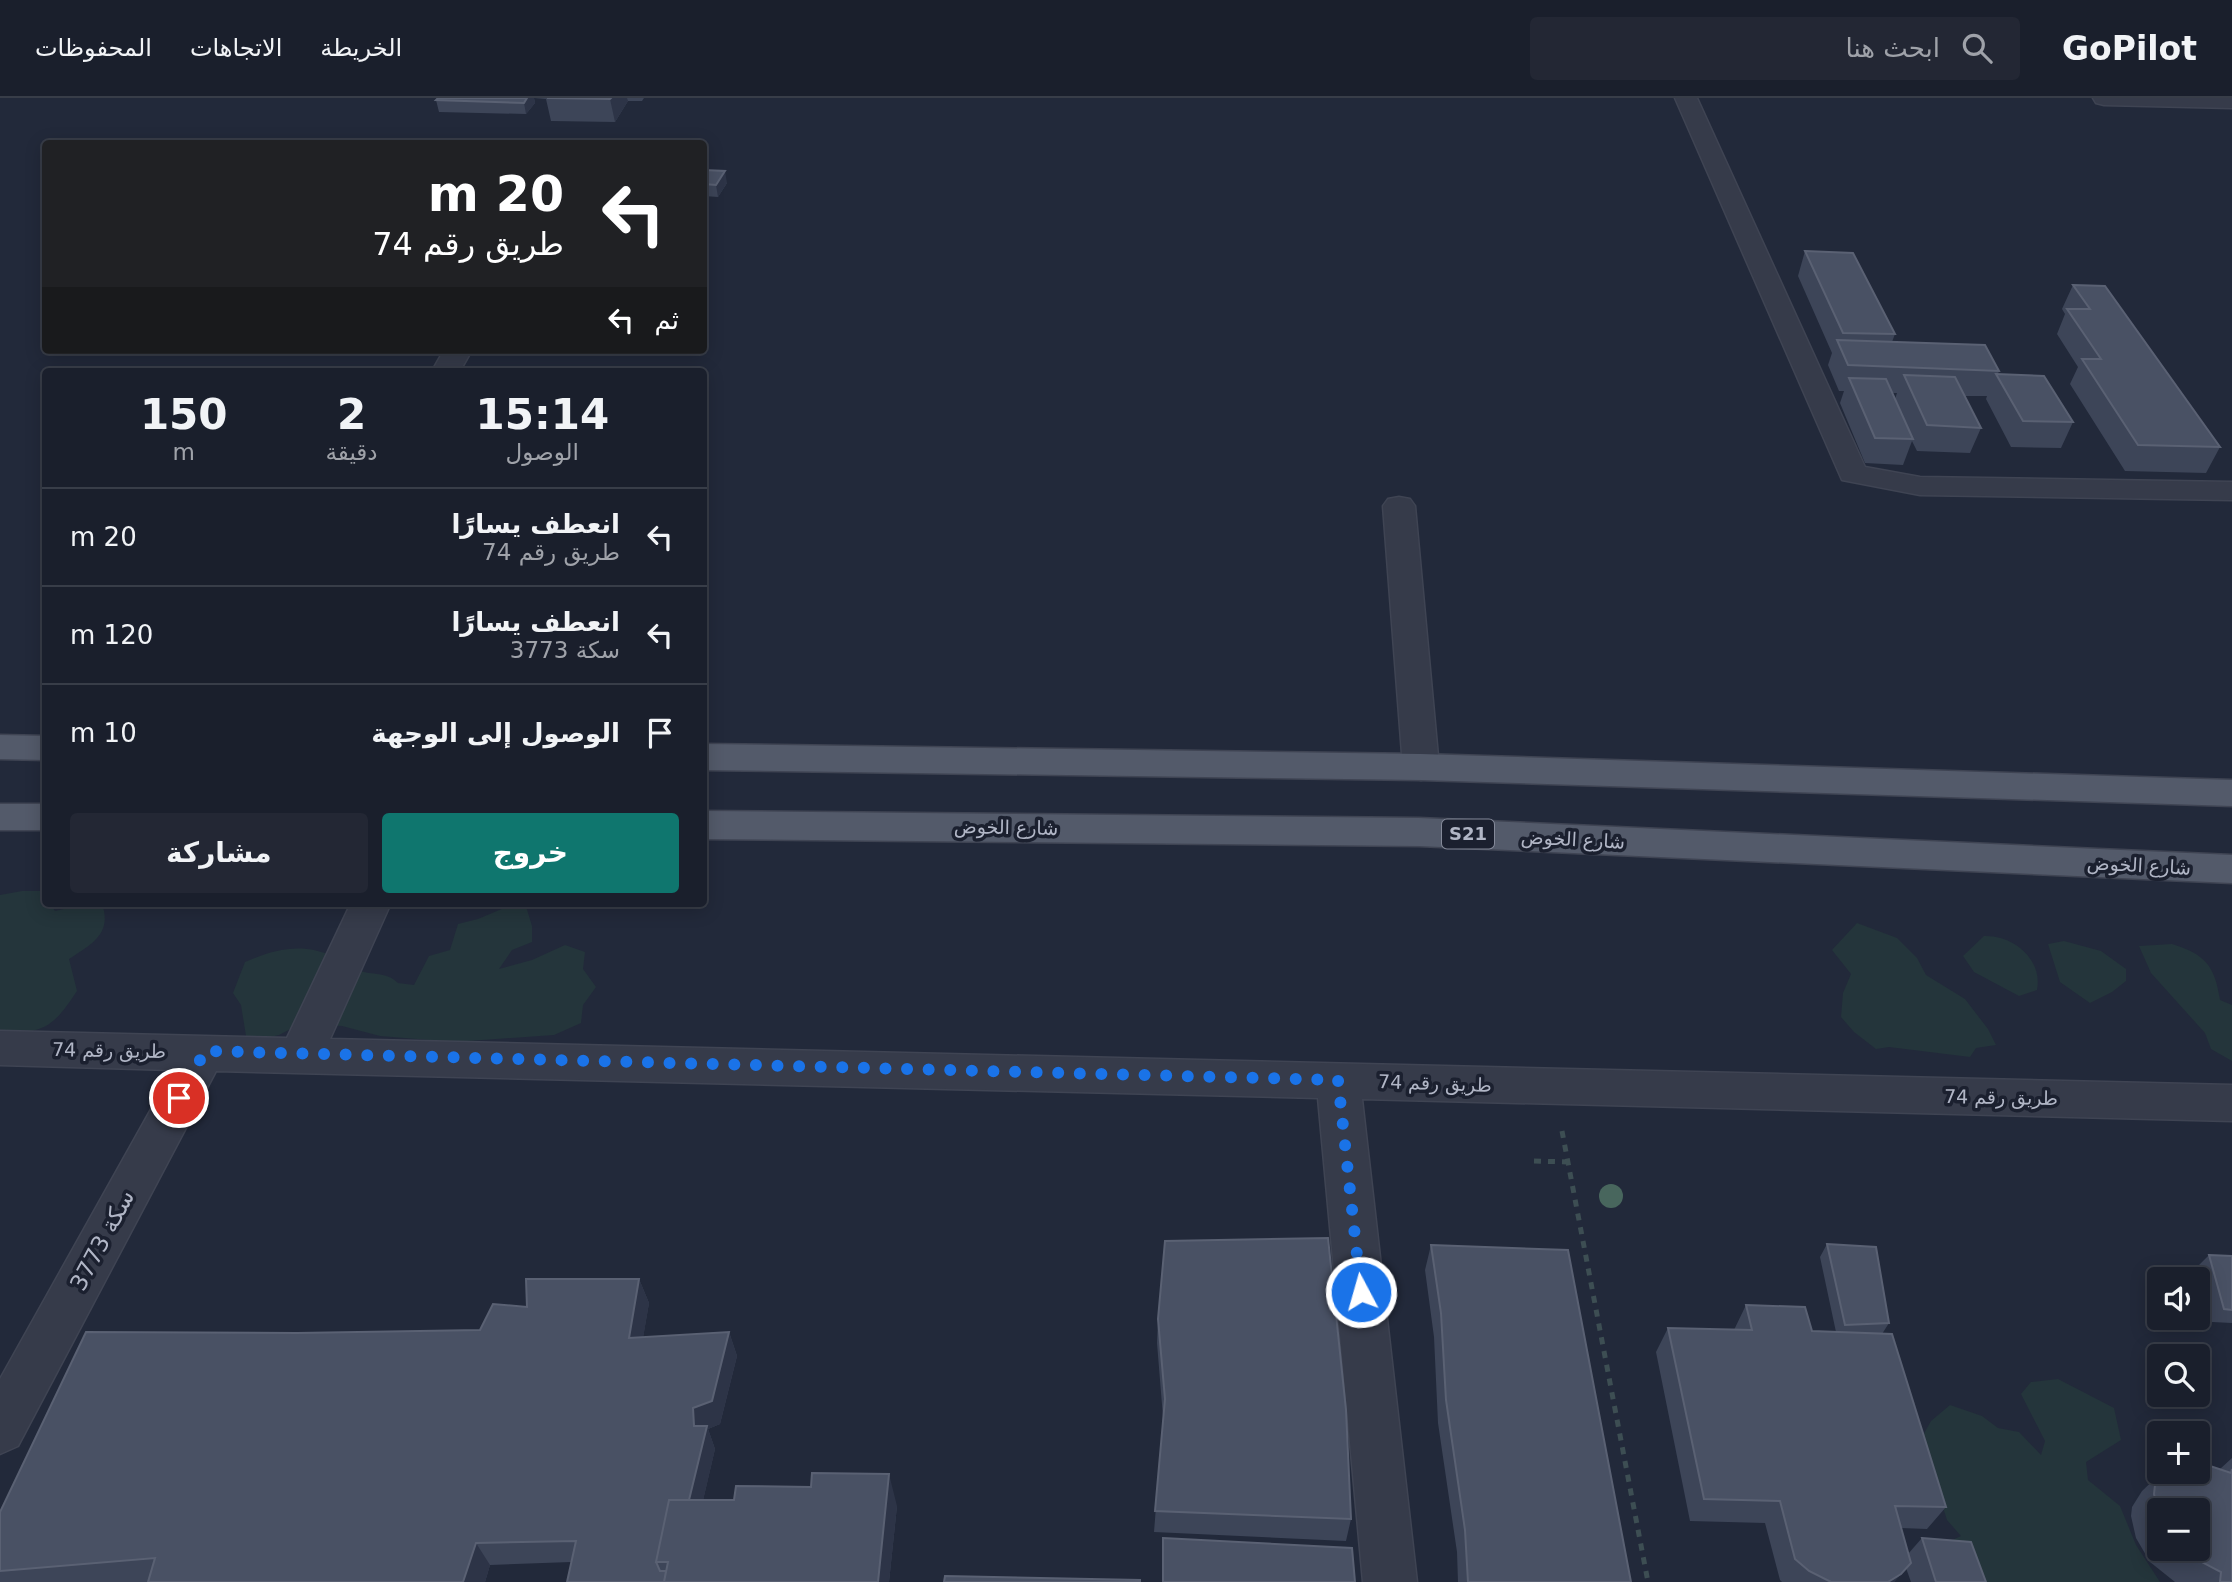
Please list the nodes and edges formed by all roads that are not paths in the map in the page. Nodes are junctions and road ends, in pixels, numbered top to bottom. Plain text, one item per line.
1 (1686, 98) edge
2 (2104, 98) edge
3 (2232, 101) edge
4 (2232, 491) edge
5 (1399, 506) dead end
6 (0, 747) edge
7 (42, 748) edge
8 (707, 757) edge
9 (1421, 767) junction
10 (2232, 793) edge
11 (0, 817) edge
12 (42, 817) edge
13 (707, 825) edge
14 (2232, 869) edge
15 (369, 907) edge
16 (0, 1048) edge
17 (205, 1051) junction
18 (302, 1054) junction
19 (1338, 1080) junction
20 (2232, 1103) edge
21 (0, 1429) edge
22 (1390, 1582) edge

1 - 4 street
2 - 3 street
5 - 9 street
6 - 7 main road
8 - 9 main road
9 - 10 main road
11 - 12 main road
13 - 14 main road, شارع الخوض / S21
15 - 18 street
16 - 17 street, طريق رقم 74
17 - 18 street, طريق رقم 74
17 - 21 street, سكة 3773
18 - 19 street, طريق رقم 74
19 - 20 street, طريق رقم 74
19 - 22 street

